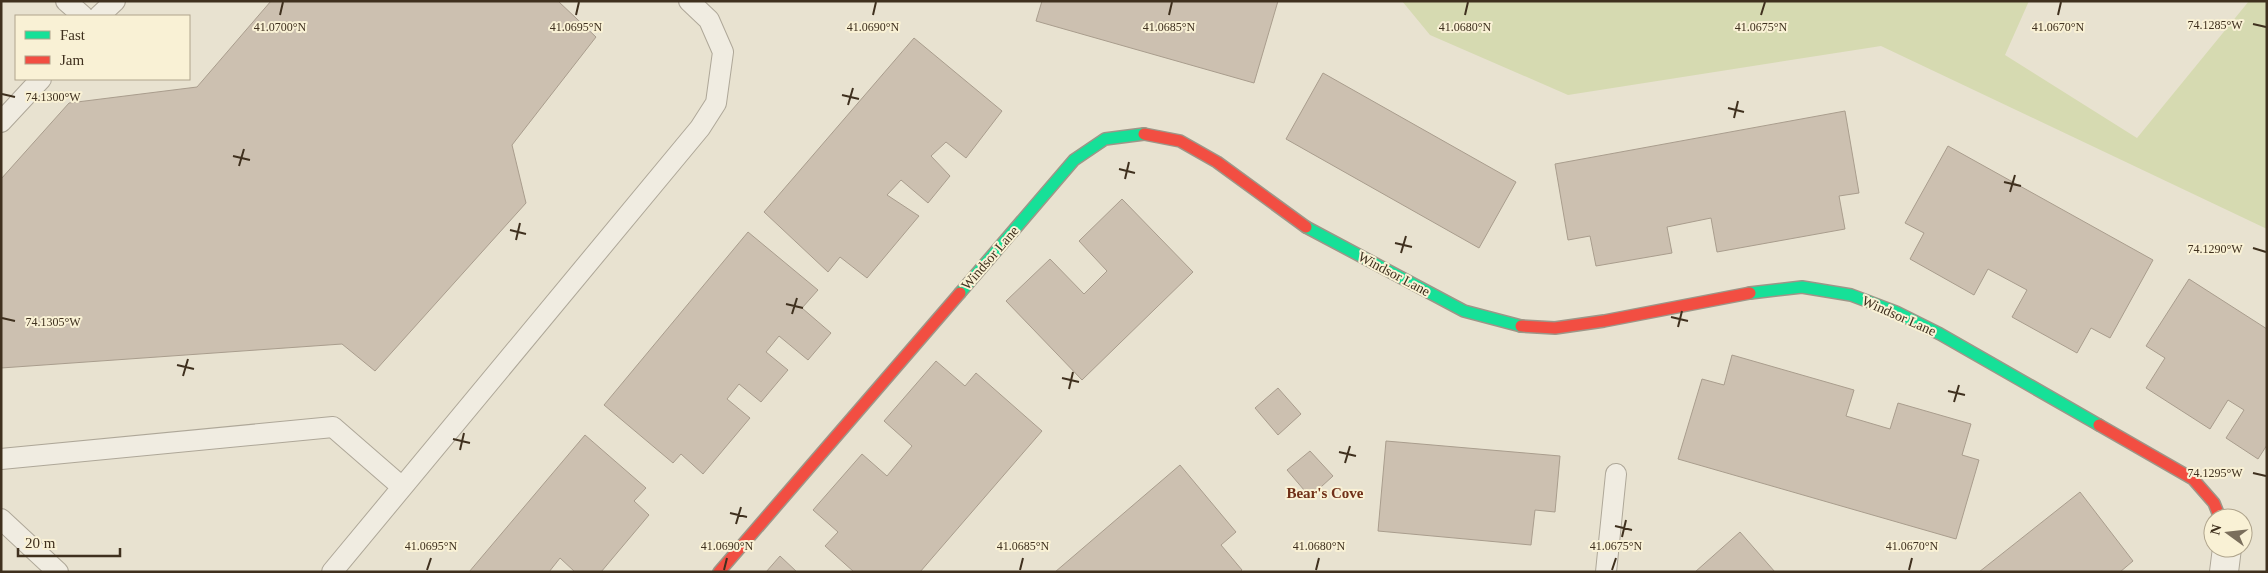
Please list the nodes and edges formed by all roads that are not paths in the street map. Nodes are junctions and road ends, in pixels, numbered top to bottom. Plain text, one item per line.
1 (66, 1) edge
2 (115, 1) edge
3 (689, 1) edge
4 (82, 15) edge
5 (100, 15) edge
6 (40, 80) edge
7 (1, 122) edge
8 (1, 459) edge
9 (1616, 474) dead end
10 (402, 487) junction
11 (2216, 508) edge
12 (1, 519) edge
13 (2226, 558) edge
14 (58, 572) edge
15 (332, 572) edge
16 (719, 572) edge
17 (1606, 572) edge
18 (2224, 572) edge

1 - 4 lane
2 - 5 lane
3 - 10 lane
6 - 7 lane
8 - 10 lane
9 - 17 lane
10 - 15 lane
11 - 16 street, Windsor Lane
12 - 14 lane
13 - 18 street

